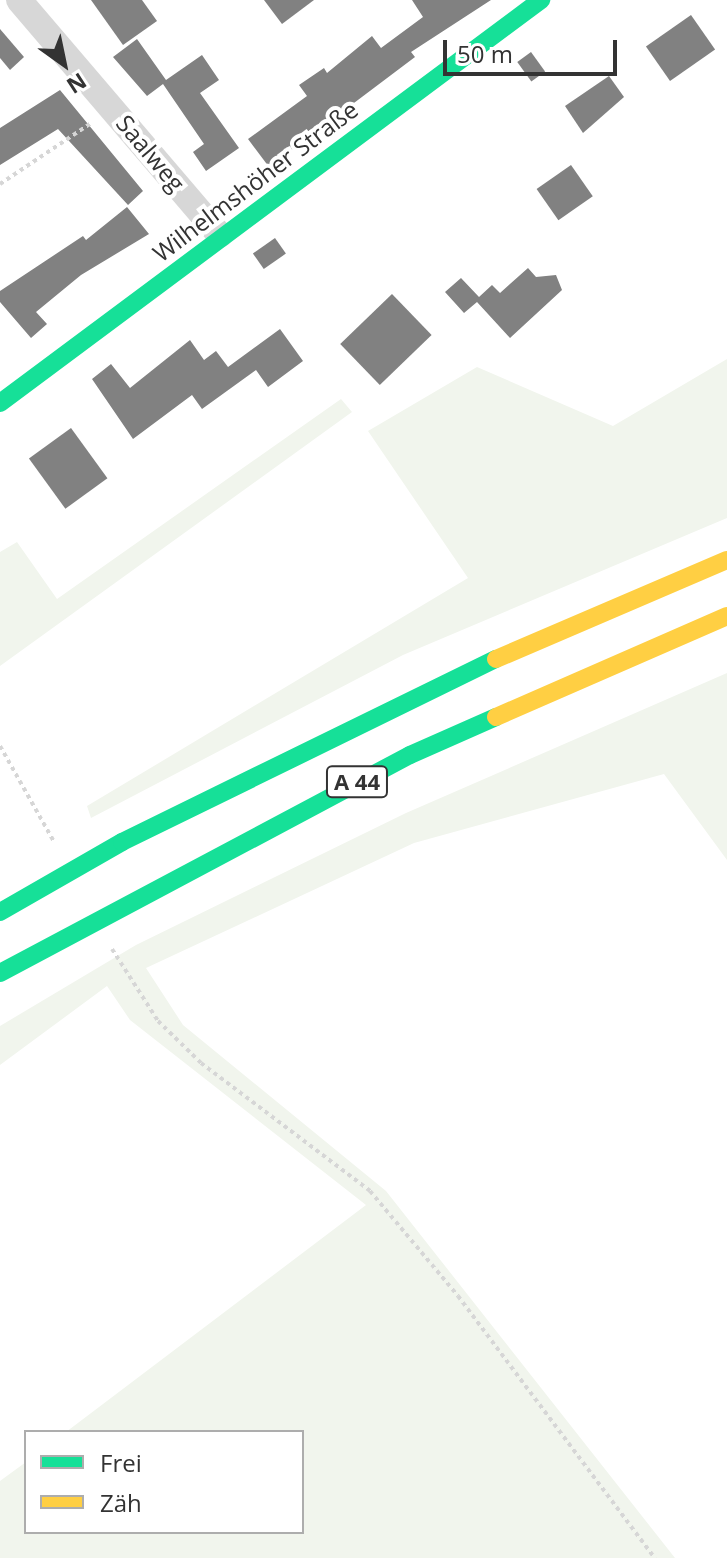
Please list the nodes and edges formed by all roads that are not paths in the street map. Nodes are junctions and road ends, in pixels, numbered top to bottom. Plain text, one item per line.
1 (541, 0) edge
2 (25, 2) edge
3 (220, 235) junction
4 (0, 403) edge
5 (727, 560) edge
6 (727, 616) edge
7 (0, 912) edge
8 (0, 973) edge

1 - 3 main road, Wilhelmshöher Straße
2 - 3 street, Saalweg
3 - 4 main road, Wilhelmshöher Straße
5 - 7 main road, A 44
6 - 8 main road, A 44

